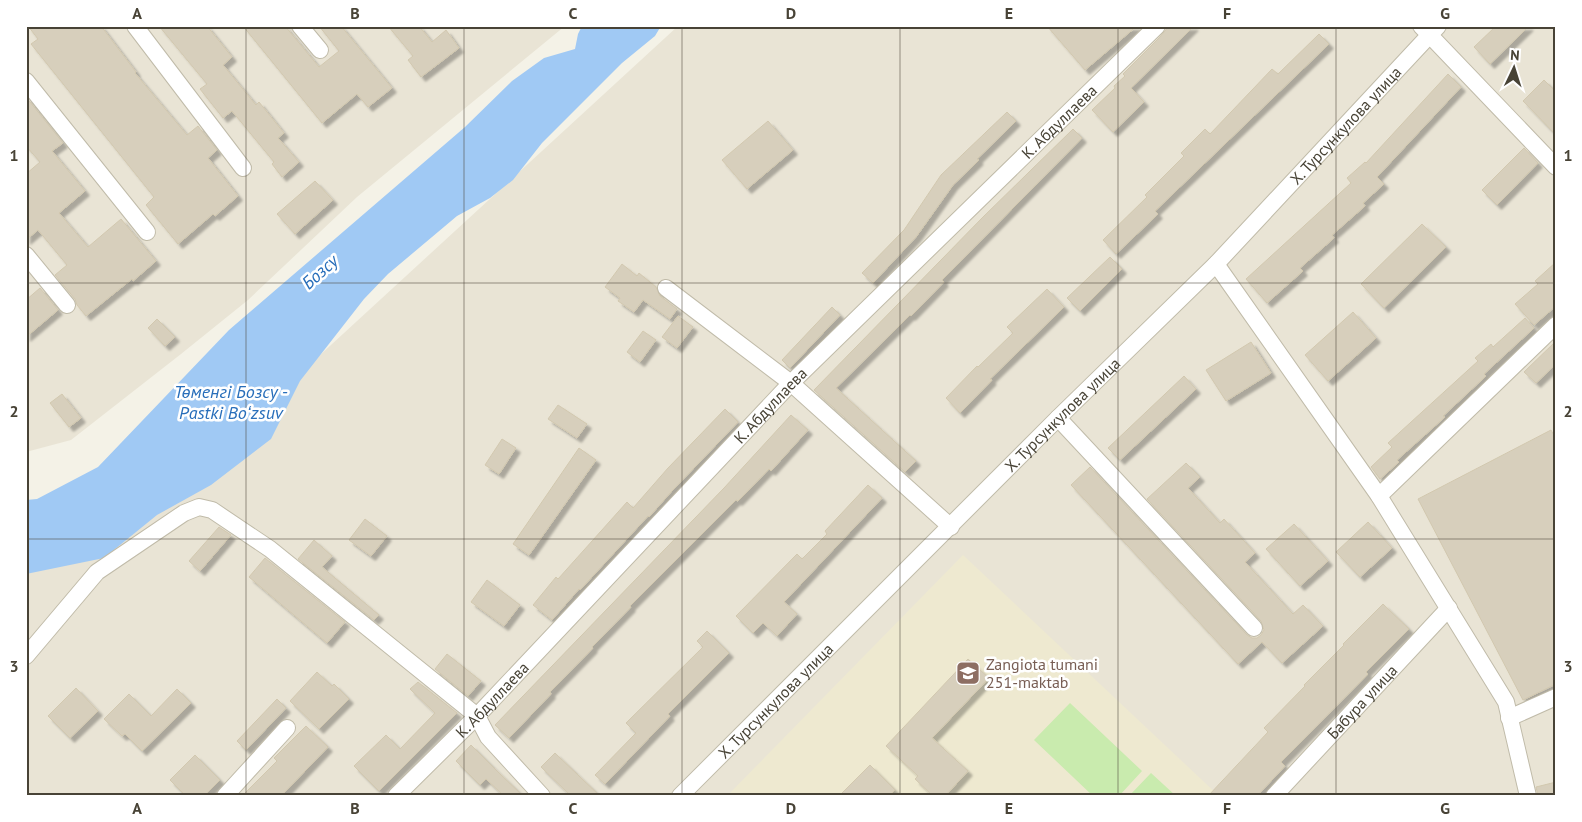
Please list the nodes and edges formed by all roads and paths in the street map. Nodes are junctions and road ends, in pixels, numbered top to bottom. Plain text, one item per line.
1 (135, 26) edge
2 (300, 26) edge
3 (1157, 26) edge
4 (1430, 29) edge
5 (320, 50) dead end
6 (26, 81) edge
7 (1556, 167) edge
8 (243, 168) dead end
9 (147, 232) dead end
10 (26, 255) edge
11 (1216, 264) junction
12 (666, 288) dead end
13 (67, 305) dead end
14 (1556, 325) edge
15 (791, 383) junction
16 (1058, 418) junction
17 (1379, 496) junction
18 (951, 527) junction
19 (1449, 608) junction
20 (1254, 628) dead end
21 (26, 656) edge
22 (1556, 697) edge
23 (477, 716) junction
24 (1509, 718) junction
25 (287, 728) dead end
26 (225, 796) edge
27 (396, 796) edge
28 (542, 796) edge
29 (680, 796) edge
30 (1274, 796) edge
31 (1528, 796) edge

1 - 8 street
2 - 5 street
3 - 15 street, К. Абдуллаева
4 - 7 street
4 - 11 street, Х. Турсункулова улица
6 - 9 street
10 - 13 street
11 - 16 street, Х. Турсункулова улица
11 - 17 street
12 - 15 street
14 - 17 street
15 - 18 street
15 - 23 street, К. Абдуллаева
16 - 18 street, Х. Турсункулова улица
16 - 20 street
17 - 19 street
18 - 29 street, Х. Турсункулова улица
19 - 24 street
19 - 30 street, Бабура улица
21 - 23 street
22 - 24 street
23 - 27 street, К. Абдуллаева
23 - 28 street
24 - 31 street
25 - 26 street

